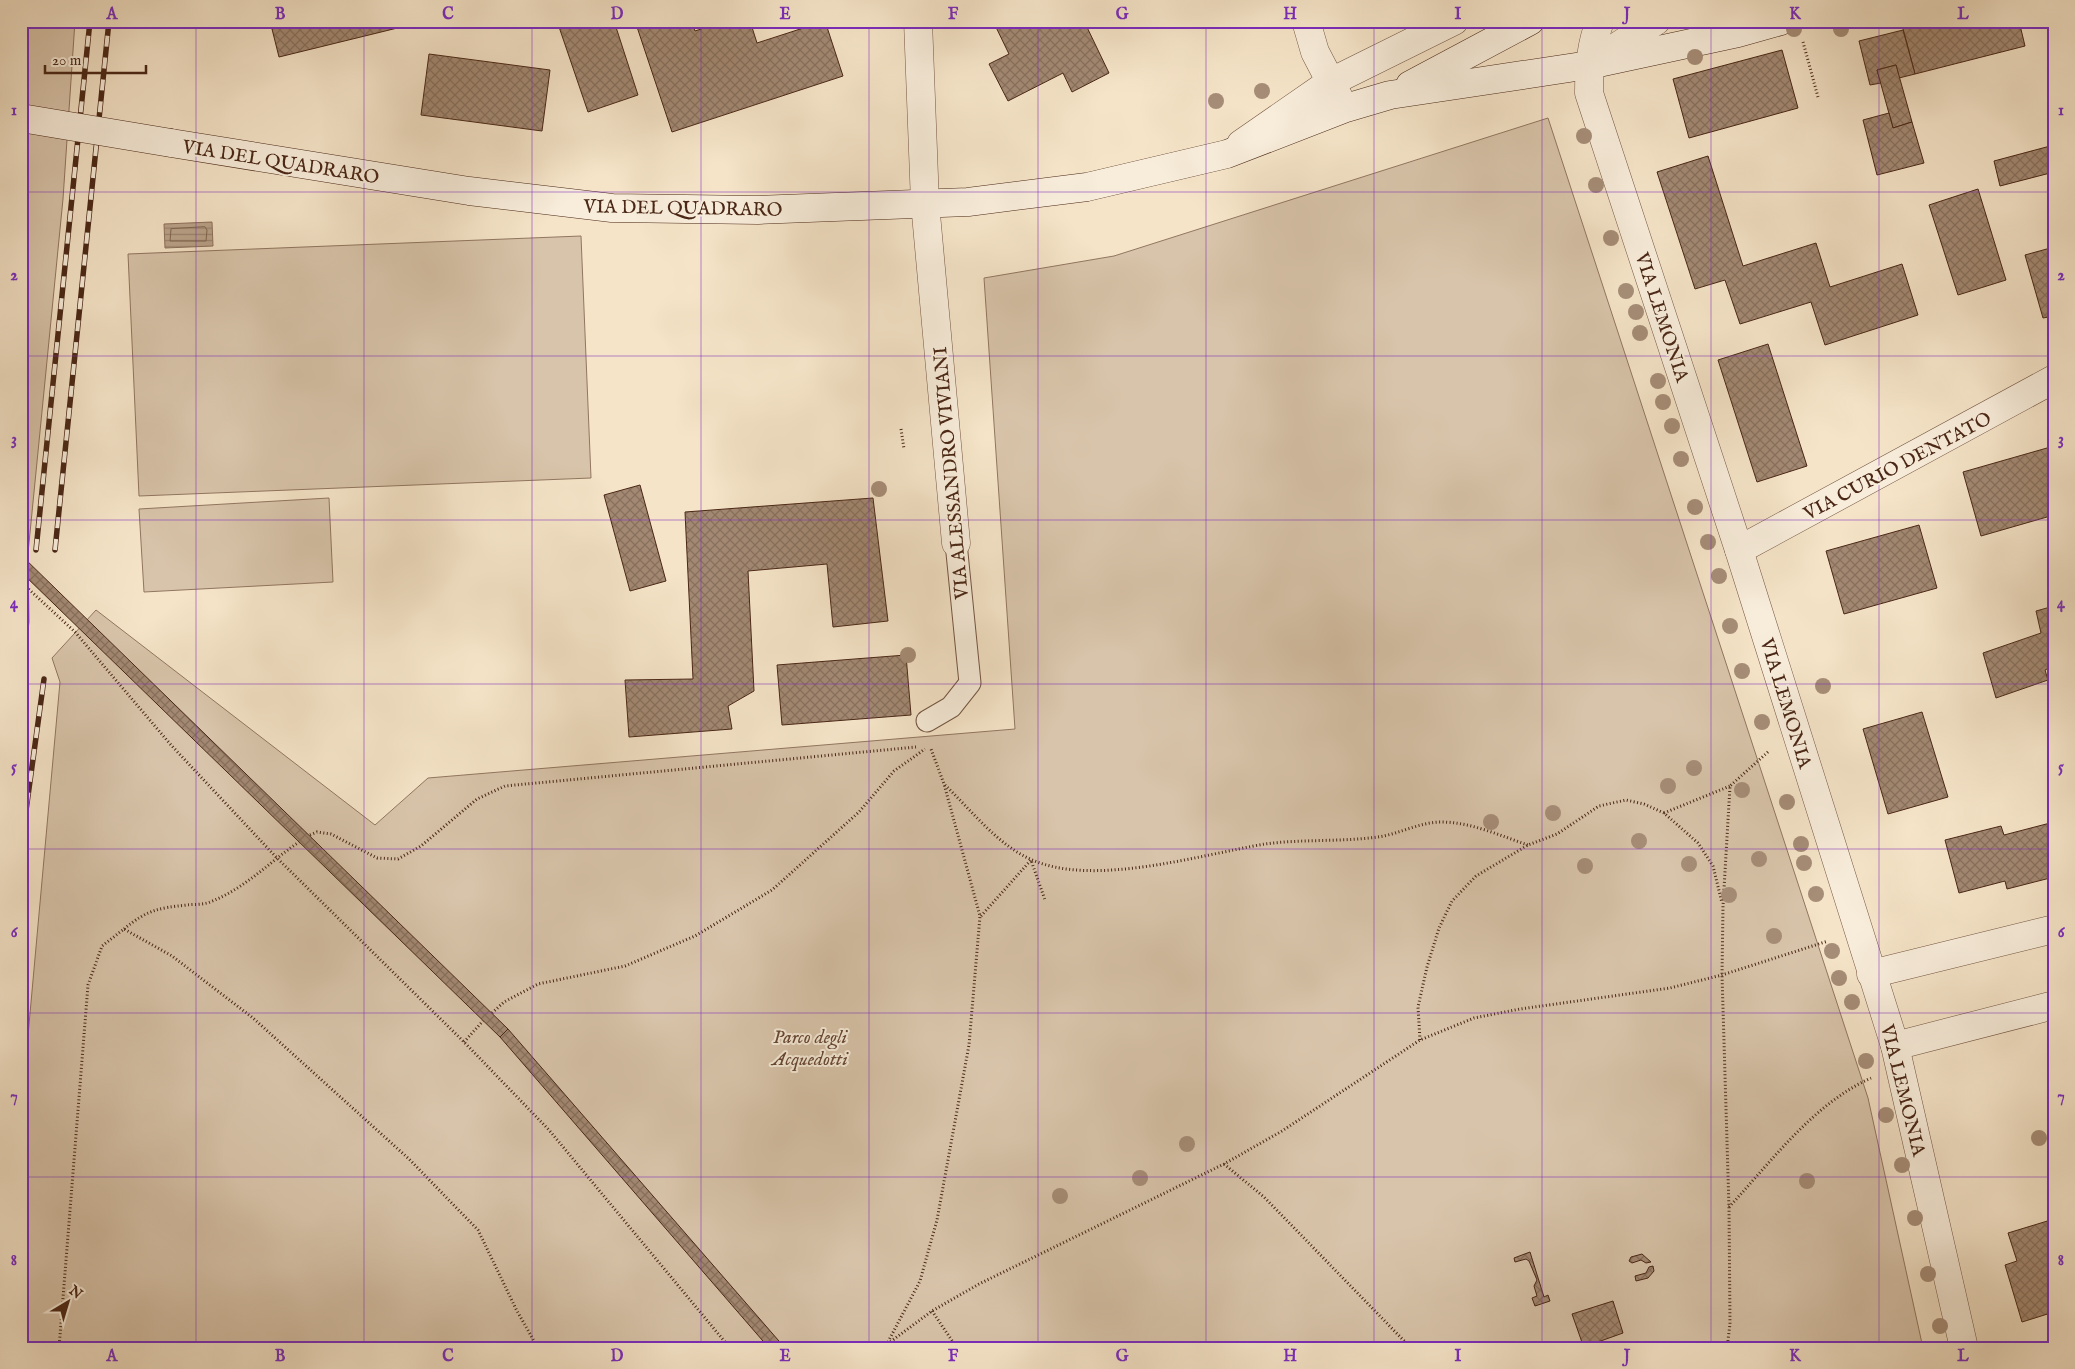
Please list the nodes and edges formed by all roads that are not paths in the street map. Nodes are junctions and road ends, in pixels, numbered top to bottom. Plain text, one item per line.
1 (918, 21) edge
2 (1306, 21) edge
3 (1454, 21) edge
4 (1530, 21) edge
5 (1600, 21) edge
6 (1656, 21) edge
7 (1791, 29) edge
8 (1589, 65) junction
9 (1329, 83) junction
10 (1390, 95) junction
11 (1346, 108) junction
12 (21, 118) edge
13 (1226, 154) junction
14 (925, 203) junction
15 (2054, 379) edge
16 (956, 543) joint
17 (1740, 550) junction
18 (927, 721) dead end
19 (2054, 929) edge
20 (1871, 974) junction
21 (2054, 1005) edge
22 (1895, 1046) junction
23 (1964, 1348) edge

1 - 14 street, VIA ALESSANDRO VIVIANI
2 - 9 street
3 - 9 street, VIA DEL QUADRARO
4 - 10 street, VIA DEL QUADRARO
5 - 8 street
6 - 8 street
7 - 8 street, VIA DEL QUADRARO
8 - 10 street, VIA DEL QUADRARO
8 - 17 street, VIA LEMONIA
9 - 11 street
9 - 13 street, VIA DEL QUADRARO
10 - 11 street, VIA DEL QUADRARO
11 - 13 street, VIA DEL QUADRARO
12 - 14 street, VIA DEL QUADRARO, bridge
13 - 14 street, VIA DEL QUADRARO
14 - 16 street, VIA ALESSANDRO VIVIANI
15 - 17 street, VIA CURIO DENTATO
16 - 18 street, VIA ALESSANDRO VIVIANI
17 - 20 street, VIA LEMONIA
19 - 20 street
20 - 22 street, VIA LEMONIA
21 - 22 street
22 - 23 street, VIA LEMONIA

